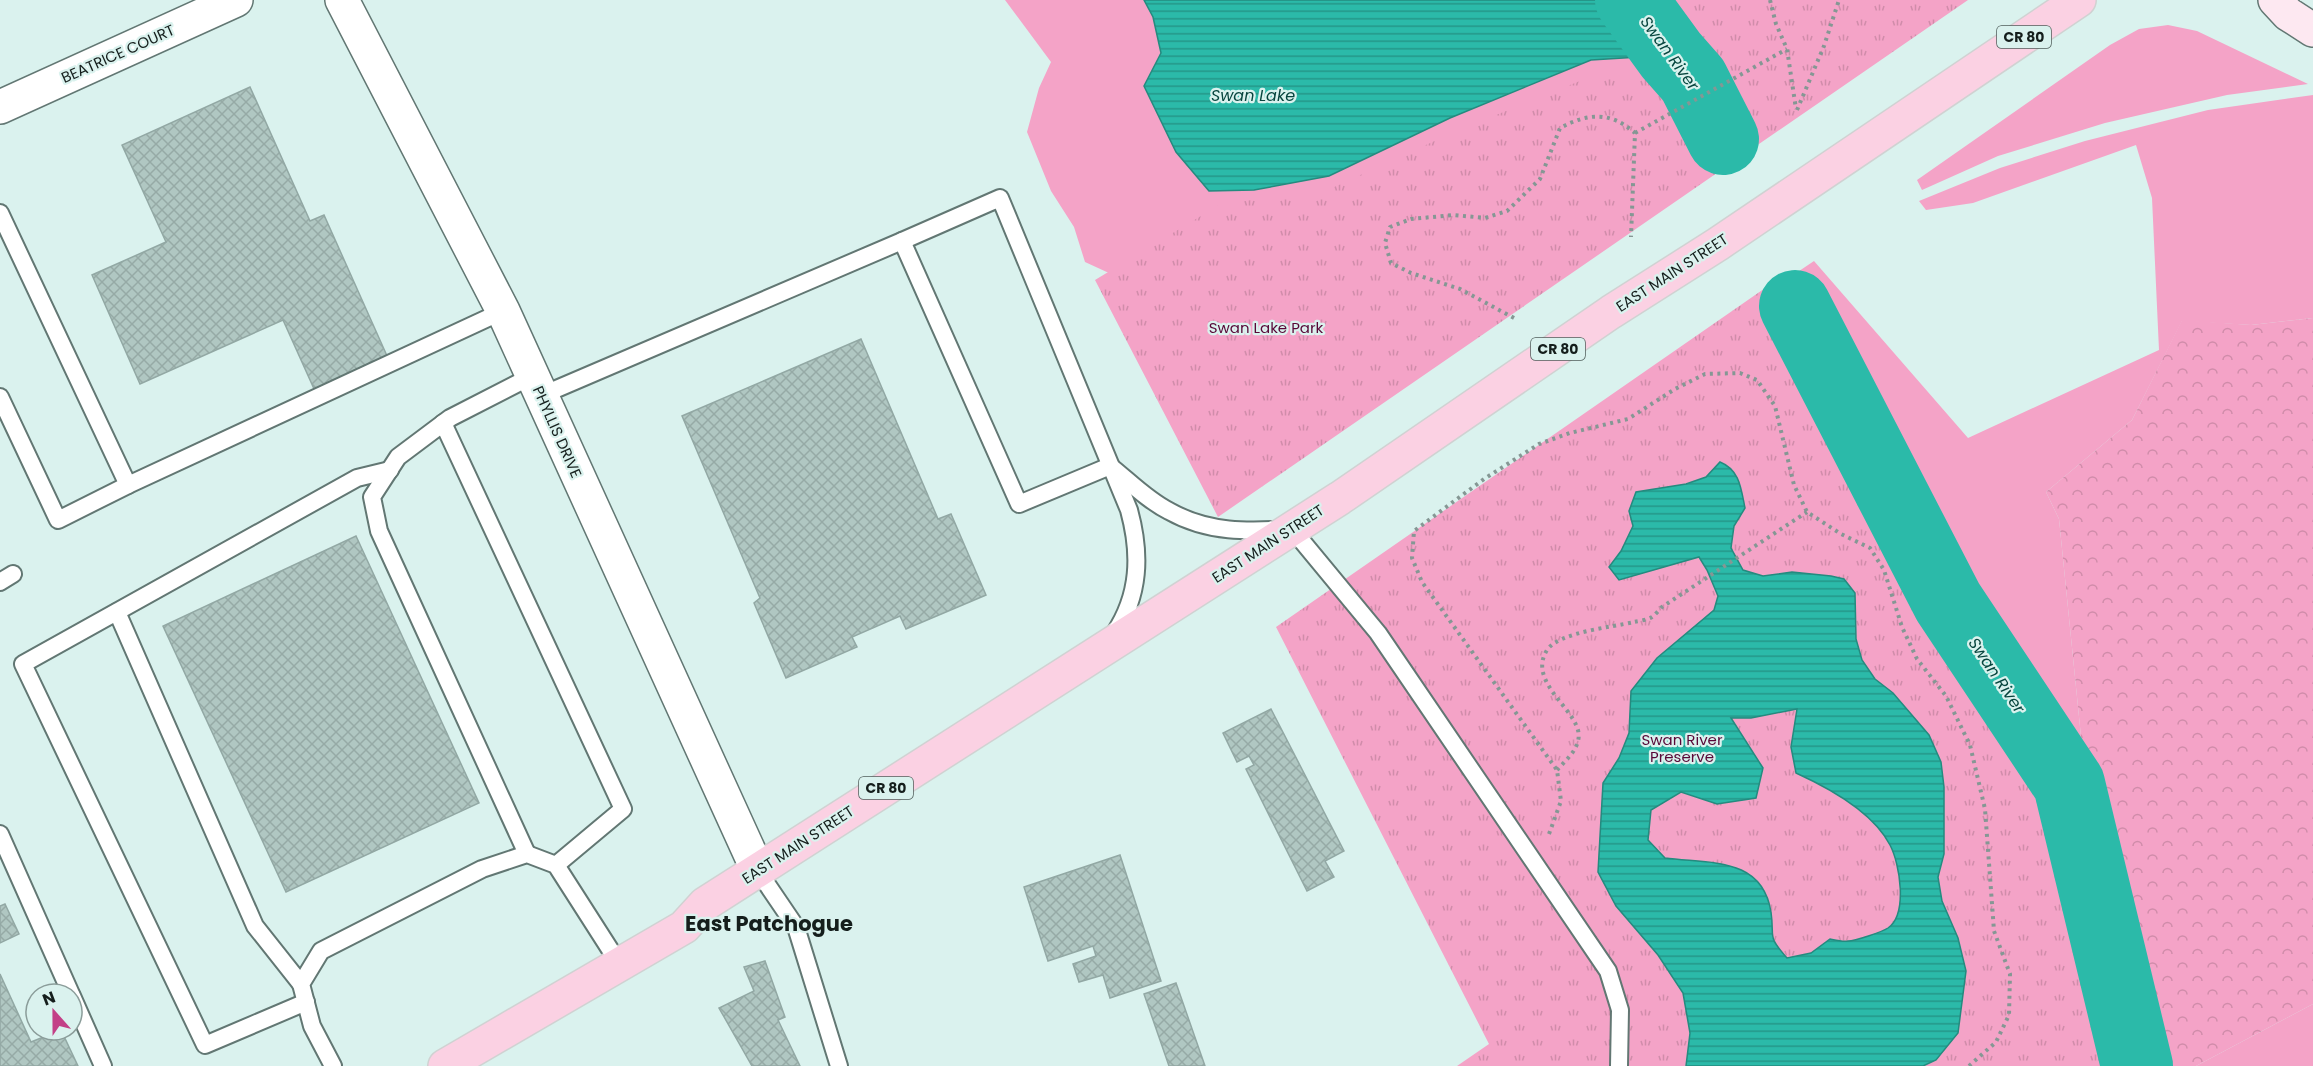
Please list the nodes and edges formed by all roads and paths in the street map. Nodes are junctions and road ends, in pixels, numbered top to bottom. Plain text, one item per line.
1 (236, 0) edge
2 (342, 0) edge
3 (1770, 0) edge
4 (1839, 0) edge
5 (2079, 0) edge
6 (2275, 0) edge
7 (2313, 30) edge
8 (1787, 49) junction
9 (0, 107) edge
10 (1635, 134) junction
11 (0, 213) edge
12 (1631, 237) dead end
13 (902, 241) junction
14 (503, 311) junction
15 (1514, 318) dead end
16 (536, 386) junction
17 (0, 397) edge
18 (443, 423) junction
19 (1110, 466) junction
20 (390, 470) junction
21 (128, 485) junction
22 (1807, 512) junction
23 (1292, 529) junction
24 (117, 612) junction
25 (1103, 649) junction
26 (1557, 770) junction
27 (0, 834) edge
28 (527, 854) junction
29 (556, 865) junction
30 (1537, 867) junction
31 (758, 871) junction
32 (620, 965) junction
33 (65, 982) edge
34 (302, 984) junction
35 (306, 1002) junction
36 (84, 1024) edge
37 (459, 1062) edge
38 (103, 1066) edge
39 (333, 1066) edge
40 (839, 1066) edge
41 (1620, 1066) edge
42 (1969, 1066) edge

1 - 9 street, BEATRICE COURT
2 - 14 street, PHYLLIS DRIVE
3 - 8 path
4 - 8 path
5 - 23 main road, EAST MAIN STREET / CR 80
6 - 7 main road
8 - 10 path
10 - 12 path
10 - 15 path
11 - 21 lane
13 - 16 lane
13 - 19 lane
13 - 19 lane
14 - 16 street, PHYLLIS DRIVE
14 - 21 lane
16 - 18 lane
16 - 31 street, PHYLLIS DRIVE
17 - 21 lane
18 - 20 lane
18 - 29 lane
19 - 23 lane
19 - 25 lane
20 - 24 lane
20 - 28 lane
22 - 26 path
22 - 26 path
22 - 42 path
23 - 25 main road, EAST MAIN STREET / CR 80
23 - 30 lane
24 - 34 lane
24 - 35 lane
25 - 31 main road, EAST MAIN STREET / CR 80
26 - 30 path
27 - 33 lane
28 - 29 lane
28 - 34 lane
29 - 32 lane
30 - 41 lane
31 - 32 main road, EAST MAIN STREET / CR 80
31 - 40 lane
32 - 37 main road, EAST MAIN STREET / CR 80
34 - 35 lane
35 - 39 lane
36 - 38 lane

